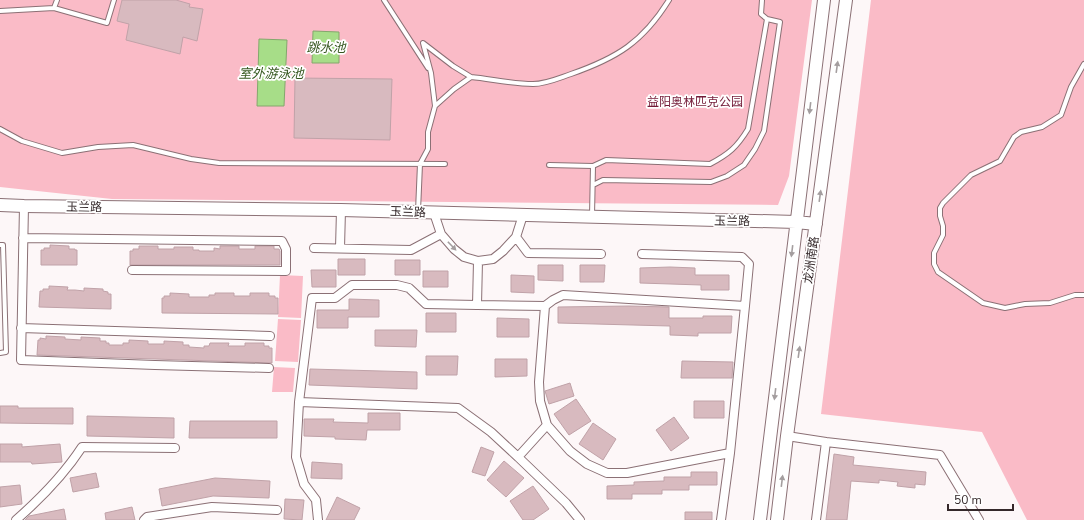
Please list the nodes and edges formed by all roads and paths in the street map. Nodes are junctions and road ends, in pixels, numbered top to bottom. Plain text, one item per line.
1 (57, 0) edge
2 (114, 0) edge
3 (384, 0) edge
4 (669, 0) edge
5 (762, 0) edge
6 (824, 0) edge
7 (846, 0) edge
8 (54, 8) junction
9 (0, 11) edge
10 (767, 19) junction
11 (1084, 64) edge
12 (431, 73) junction
13 (472, 77) junction
14 (435, 106) junction
15 (0, 129) edge
16 (420, 164) junction
17 (445, 164) dead end
18 (548, 165) dead end
19 (593, 166) junction
20 (592, 185) junction
21 (0, 205) edge
22 (24, 206) junction
23 (341, 210) junction
24 (418, 212) junction
25 (434, 213) junction
26 (524, 215) junction
27 (592, 217) junction
28 (796, 222) junction
29 (816, 224) junction
30 (441, 234) junction
31 (516, 237) junction
32 (23, 238) junction
33 (0, 245) edge
34 (314, 248) dead end
35 (340, 248) junction
36 (601, 254) dead end
37 (642, 254) dead end
38 (478, 261) junction
39 (132, 270) dead end
40 (1084, 295) edge
41 (477, 305) junction
42 (545, 306) junction
43 (745, 306) junction
44 (21, 328) junction
45 (270, 336) dead end
46 (0, 353) edge
47 (269, 368) dead end
48 (299, 402) junction
49 (547, 425) junction
50 (787, 436) junction
51 (826, 442) junction
52 (175, 448) dead end
53 (730, 453) junction
54 (518, 457) junction
55 (277, 510) dead end
56 (16, 520) edge
57 (144, 520) edge
58 (318, 520) edge
59 (580, 520) edge
60 (721, 520) edge
61 (760, 520) edge
62 (777, 520) edge
63 (816, 520) edge
64 (979, 520) edge

1 - 8 lane
2 - 8 lane
3 - 12 lane
4 - 13 lane
5 - 10 lane
6 -> 28 main road, 龙洲南路
29 -> 7 main road, 龙洲南路
8 - 9 lane
10 - 19 lane
10 - 20 lane
11 - 40 lane
12 - 13 lane
12 - 14 lane
13 - 14 lane
14 - 16 lane
15 - 16 lane
16 - 17 lane
16 - 24 lane
18 - 19 lane
19 - 20 lane
20 - 27 lane
21 - 22 main road, 玉兰路
22 - 23 main road, 玉兰路
22 - 32 street
23 - 24 main road, 玉兰路
23 - 35 street
24 - 25 main road, 玉兰路
25 - 26 main road, 玉兰路
25 - 30 street
26 - 27 main road, 玉兰路
26 - 31 street
27 - 28 main road, 玉兰路
28 - 29 main road, 玉兰路
28 -> 61 main road, 龙洲南路
50 -> 29 main road, 龙洲南路
30 - 35 street
30 -> 38 street
31 - 36 street
31 - 38 street
32 - 39 street
32 - 44 street
33 - 46 lane
34 - 35 street
37 - 43 street
38 - 41 street
41 - 42 street
41 - 48 street
42 - 43 street
42 - 49 street
43 - 53 street
44 - 45 street
44 - 47 street
48 - 54 street
48 - 58 street
49 - 53 street
49 - 54 street
50 - 51 street
62 -> 50 main road, 龙洲南路
51 - 63 street
51 - 64 street
52 - 56 street
53 - 60 street
54 - 59 street
55 - 57 street

